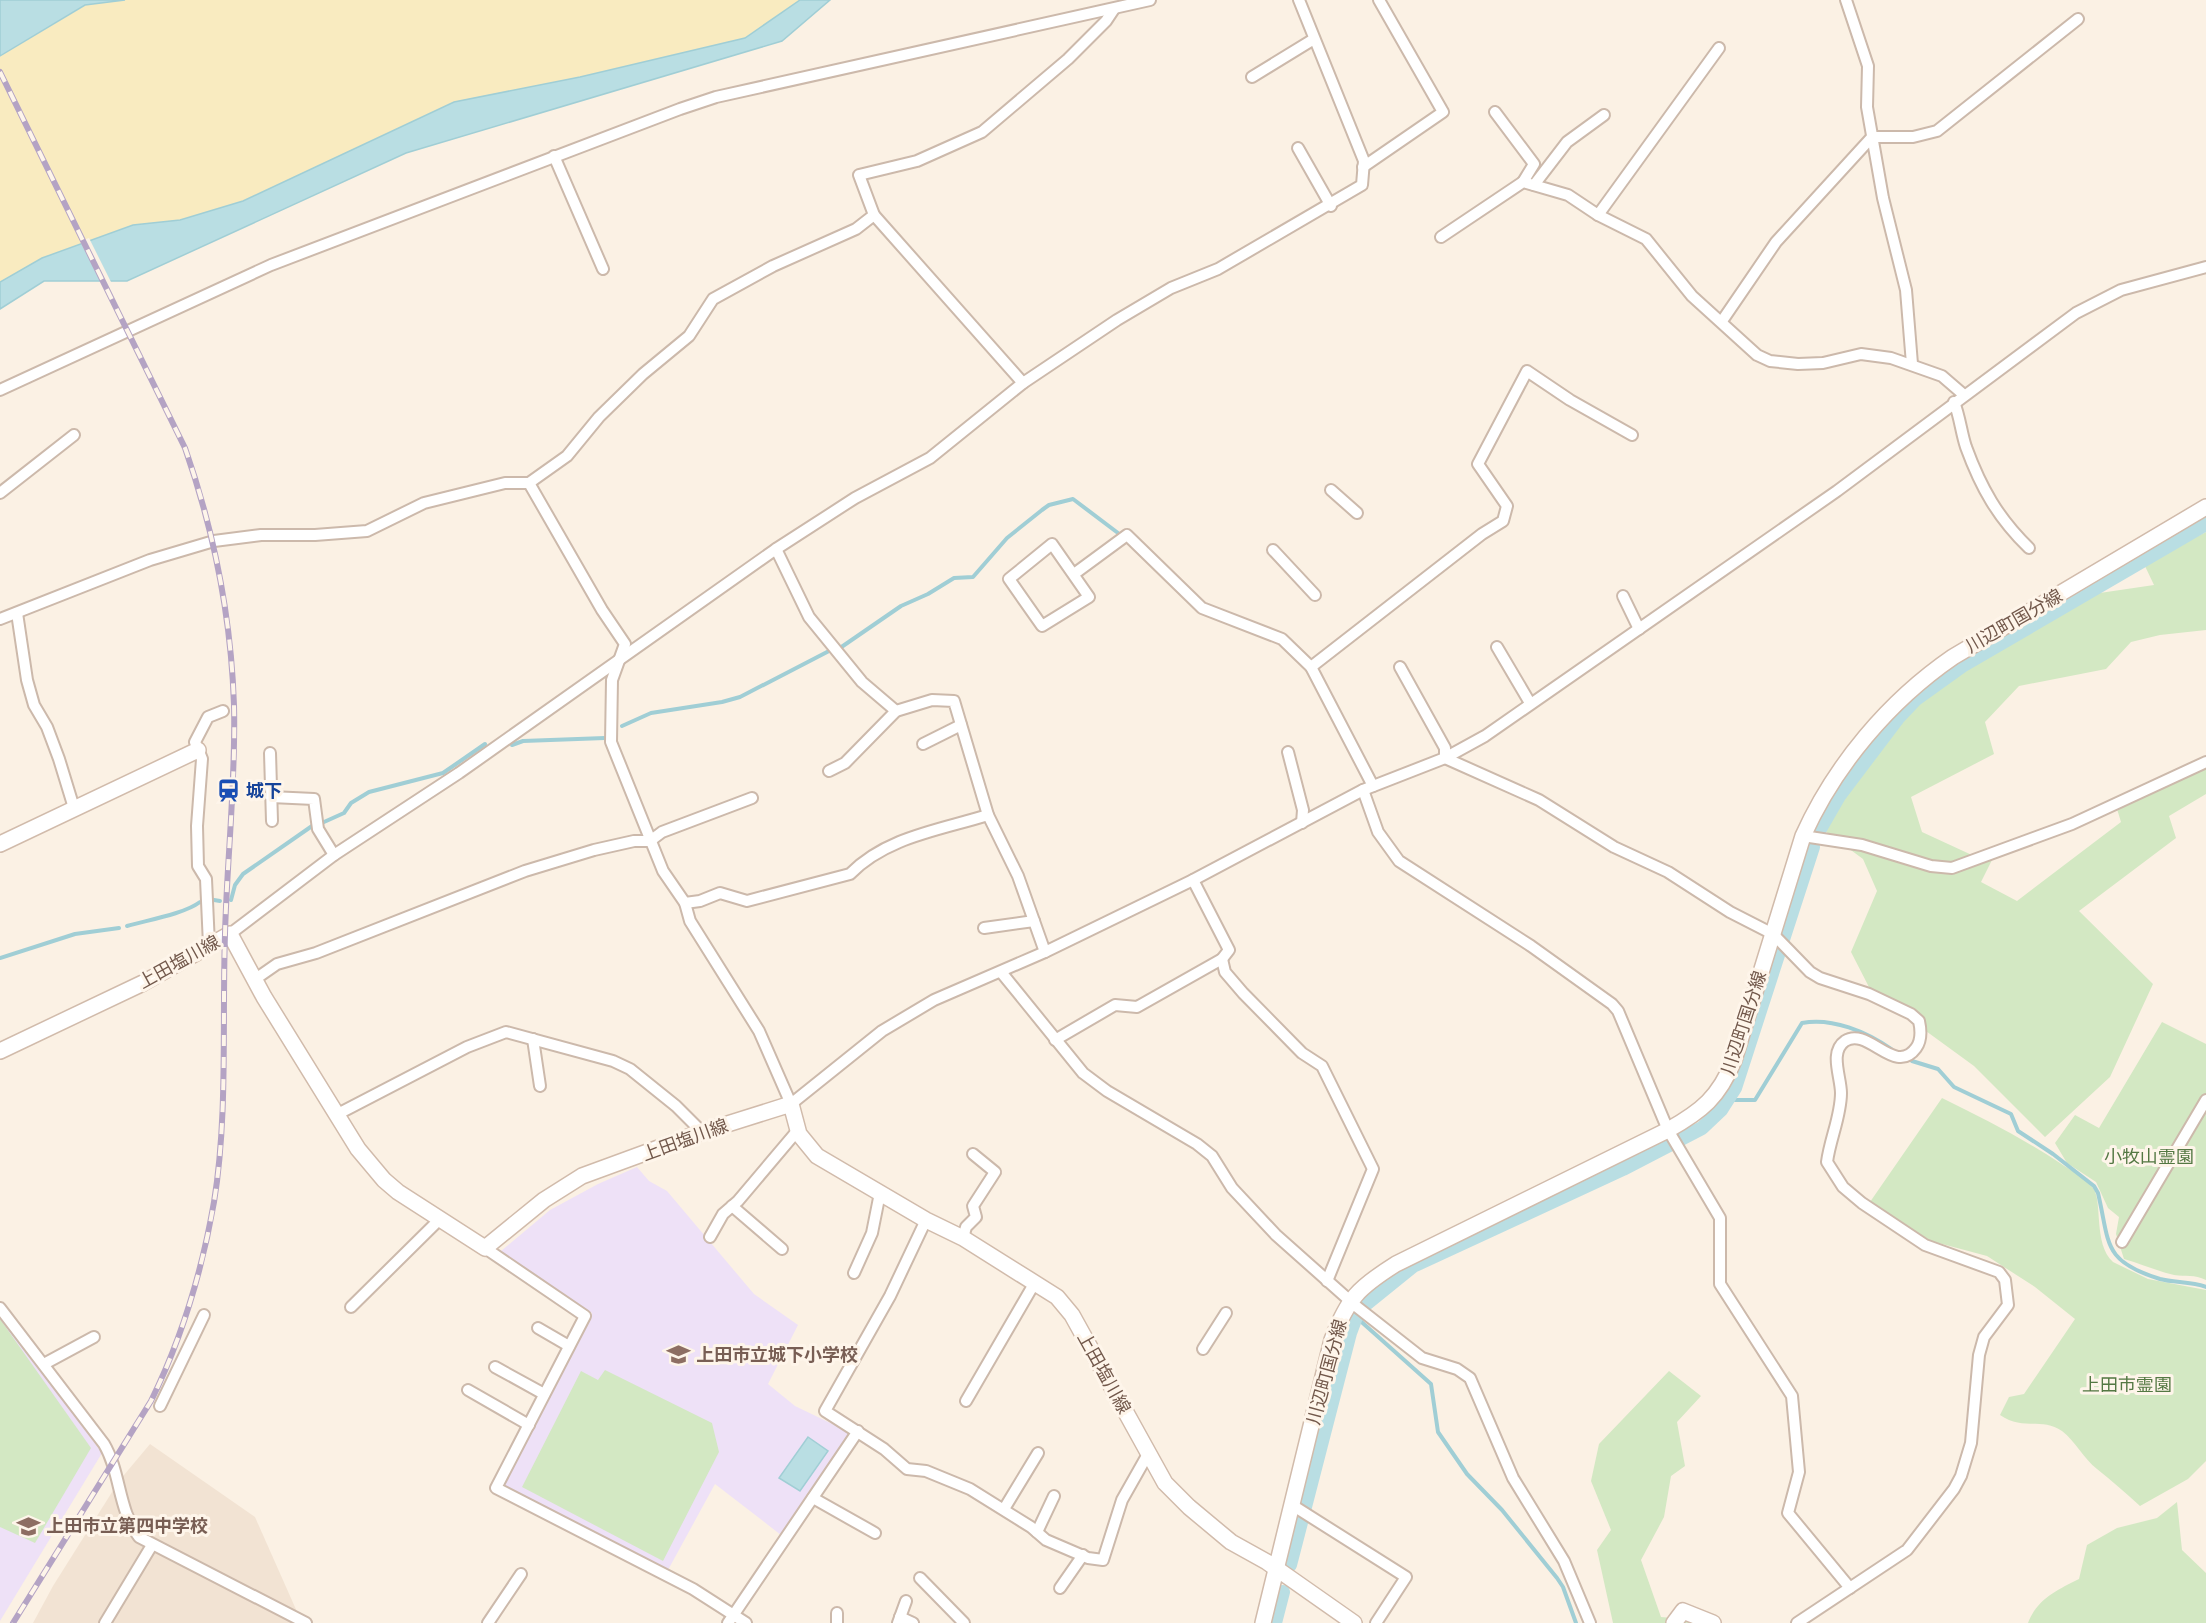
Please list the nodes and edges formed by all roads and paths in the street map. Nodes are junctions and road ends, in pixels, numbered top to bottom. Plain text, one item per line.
1 (1150, 0) edge
2 (1299, 0) edge
3 (1379, 0) edge
4 (1846, 0) edge
5 (1114, 9) junction
6 (2078, 19) dead end
7 (1314, 39) junction
8 (1719, 48) dead end
9 (1252, 77) dead end
10 (1495, 112) dead end
11 (1604, 114) dead end
12 (1872, 137) junction
13 (1299, 148) dead end
14 (554, 156) junction
15 (1363, 167) junction
16 (1523, 182) junction
17 (1534, 185) junction
18 (1331, 206) junction
19 (874, 215) junction
20 (1598, 215) junction
21 (1441, 237) dead end
22 (2206, 267) edge
23 (603, 269) dead end
24 (1722, 321) junction
25 (1912, 364) junction
26 (1023, 382) junction
27 (0, 390) edge
28 (1964, 395) junction
29 (1954, 402) junction
30 (74, 435) dead end
31 (1632, 435) dead end
32 (529, 483) junction
33 (1331, 490) dead end
34 (0, 493) edge
35 (2206, 507) edge
36 (1357, 513) dead end
37 (2029, 548) dead end
38 (776, 549) junction
39 (1273, 549) dead end
40 (1074, 574) junction
41 (1316, 595) dead end
42 (1623, 596) dead end
43 (17, 613) junction
44 (0, 619) edge
45 (1639, 629) junction
46 (1497, 647) dead end
47 (620, 660) junction
48 (1311, 667) junction
49 (1400, 668) dead end
50 (1530, 704) junction
51 (223, 711) dead end
52 (896, 711) junction
53 (961, 725) junction
54 (923, 744) dead end
55 (198, 750) junction
56 (1288, 752) dead end
57 (270, 753) dead end
58 (1445, 758) junction
59 (2206, 762) edge
60 (829, 771) dead end
61 (1368, 788) junction
62 (271, 797) junction
63 (752, 798) dead end
64 (74, 808) junction
65 (988, 815) junction
66 (272, 821) dead end
67 (1302, 823) junction
68 (1803, 836) junction
69 (650, 841) junction
70 (0, 844) edge
71 (334, 855) junction
72 (1193, 880) junction
73 (685, 903) junction
74 (1034, 921) junction
75 (984, 928) dead end
76 (230, 934) junction
77 (1776, 938) junction
78 (209, 945) junction
79 (1046, 952) junction
80 (1222, 959) junction
81 (1001, 972) junction
82 (254, 980) junction
83 (533, 1039) junction
84 (1055, 1040) junction
85 (0, 1051) edge
86 (540, 1086) dead end
87 (2206, 1100) edge
88 (791, 1104) junction
89 (336, 1115) junction
90 (798, 1130) junction
91 (1668, 1131) junction
92 (702, 1132) junction
93 (973, 1154) dead end
94 (880, 1193) junction
95 (732, 1206) junction
96 (440, 1219) junction
97 (926, 1220) junction
98 (710, 1237) dead end
99 (963, 1238) junction
100 (2122, 1242) dead end
101 (485, 1248) junction
102 (782, 1249) dead end
103 (854, 1273) dead end
104 (1327, 1281) junction
105 (1035, 1284) junction
106 (351, 1306) dead end
107 (1357, 1307) junction
108 (0, 1308) edge
109 (1226, 1313) dead end
110 (204, 1316) dead end
111 (538, 1328) dead end
112 (94, 1337) dead end
113 (569, 1346) junction
114 (1203, 1349) dead end
115 (44, 1364) junction
116 (495, 1367) dead end
117 (468, 1390) dead end
118 (544, 1394) junction
119 (966, 1401) dead end
120 (160, 1406) dead end
121 (529, 1425) junction
122 (858, 1431) junction
123 (1038, 1453) dead end
124 (1148, 1454) junction
125 (1054, 1496) dead end
126 (813, 1498) junction
127 (1292, 1505) junction
128 (1004, 1509) junction
129 (1037, 1532) junction
130 (875, 1533) dead end
131 (152, 1545) junction
132 (1083, 1555) junction
133 (1276, 1570) junction
134 (521, 1574) dead end
135 (920, 1578) dead end
136 (1060, 1588) dead end
137 (1850, 1588) junction
138 (906, 1601) dead end
139 (730, 1619) edge
140 (899, 1620) edge
141 (105, 1623) edge
142 (306, 1623) edge
143 (488, 1623) edge
144 (746, 1623) edge
145 (913, 1623) edge
146 (964, 1623) edge
147 (1263, 1623) edge
148 (1354, 1623) edge
149 (1376, 1623) edge
150 (1590, 1623) edge
151 (1674, 1623) edge
152 (1713, 1623) edge
153 (1797, 1623) edge

1 - 5 street
2 - 7 street
3 - 15 street
4 - 12 street
5 - 14 street
5 - 19 street
6 - 12 street
7 - 9 street
7 - 15 street
8 - 20 street
10 - 16 street
11 - 17 street
12 - 24 street
12 - 25 street
13 - 18 street
14 - 23 street
14 - 27 street
15 - 18 street
16 - 17 street
16 - 21 street
17 - 20 street
18 - 26 street
19 - 26 street
19 - 32 street
20 - 24 street
22 - 28 street
24 - 25 street
25 - 28 street
26 - 38 street
28 - 29 street
29 - 37 street
29 - 45 street
30 - 34 street
31 - 48 street
32 - 43 street
32 - 47 street
33 - 36 street
35 - 68 main road, 川辺町国分線
38 - 47 street
38 - 52 street
39 - 41 street
40 - 40 street
40 - 48 street
42 - 45 street
43 - 44 street
43 - 64 street
45 - 50 street
46 - 50 street
47 - 69 street
47 - 71 street
48 - 61 street
49 - 58 street
50 - 58 street
51 - 55 street
52 - 53 street
52 - 60 street
53 - 54 street
53 - 65 street
55 - 64 main road
55 - 78 street
56 - 67 street
57 - 62 street
58 - 61 street
58 - 77 street
59 - 68 street
61 - 67 street
61 - 91 street
62 - 66 street
62 - 71 street
63 - 69 street
64 - 70 main road
65 - 73 street
65 - 74 street
67 - 72 street
68 - 77 main road, 川辺町国分線
69 - 73 street
69 - 82 street
71 - 76 street
72 - 79 street
72 - 80 street
73 - 88 street
74 - 75 street
74 - 79 street
76 - 78 main road, 上田塩川線
76 - 82 main road, 上田塩川線
77 - 91 main road, 川辺町国分線
77 - 137 street
78 - 85 main road, 上田塩川線
79 - 81 street
80 - 84 street
80 - 104 street
81 - 84 street
81 - 88 street
82 - 89 main road, 上田塩川線
83 - 86 street
83 - 89 street
83 - 92 street
84 - 104 street
87 - 100 street
88 - 90 main road, 上田塩川線
88 - 92 main road, 上田塩川線
89 - 96 main road, 上田塩川線
90 - 94 main road, 上田塩川線
90 - 95 street
91 - 107 main road, 川辺町国分線
91 - 137 street
92 - 101 main road, 上田塩川線
93 - 99 street
94 - 97 main road, 上田塩川線
94 - 103 street
95 - 98 street
95 - 102 street
96 - 101 main road, 上田塩川線
96 - 106 street
97 - 99 main road, 上田塩川線
97 - 122 street
99 - 105 main road, 上田塩川線
101 - 113 street
104 - 107 street
105 - 119 street
105 - 124 main road, 上田塩川線
107 - 127 main road, 川辺町国分線
107 - 150 street
108 - 115 street
109 - 114 street
110 - 120 street
111 - 113 street
112 - 115 street
113 - 118 street
115 - 131 street
116 - 118 street
117 - 121 street
118 - 121 street
121 - 139 street
122 - 126 street
122 - 128 street
123 - 128 street
124 - 132 street
124 - 133 main road, 上田塩川線
125 - 129 street
126 - 130 street
126 - 139 street
127 - 133 main road, 川辺町国分線
127 - 149 street
128 - 129 street
129 - 132 street
131 - 141 street
131 - 142 street
132 - 136 street
133 - 147 main road, 川辺町国分線
133 - 148 main road, 上田塩川線
134 - 143 street
135 - 146 street
137 - 153 street
138 - 140 street
139 - 144 street
140 - 145 street
151 - 152 main road

